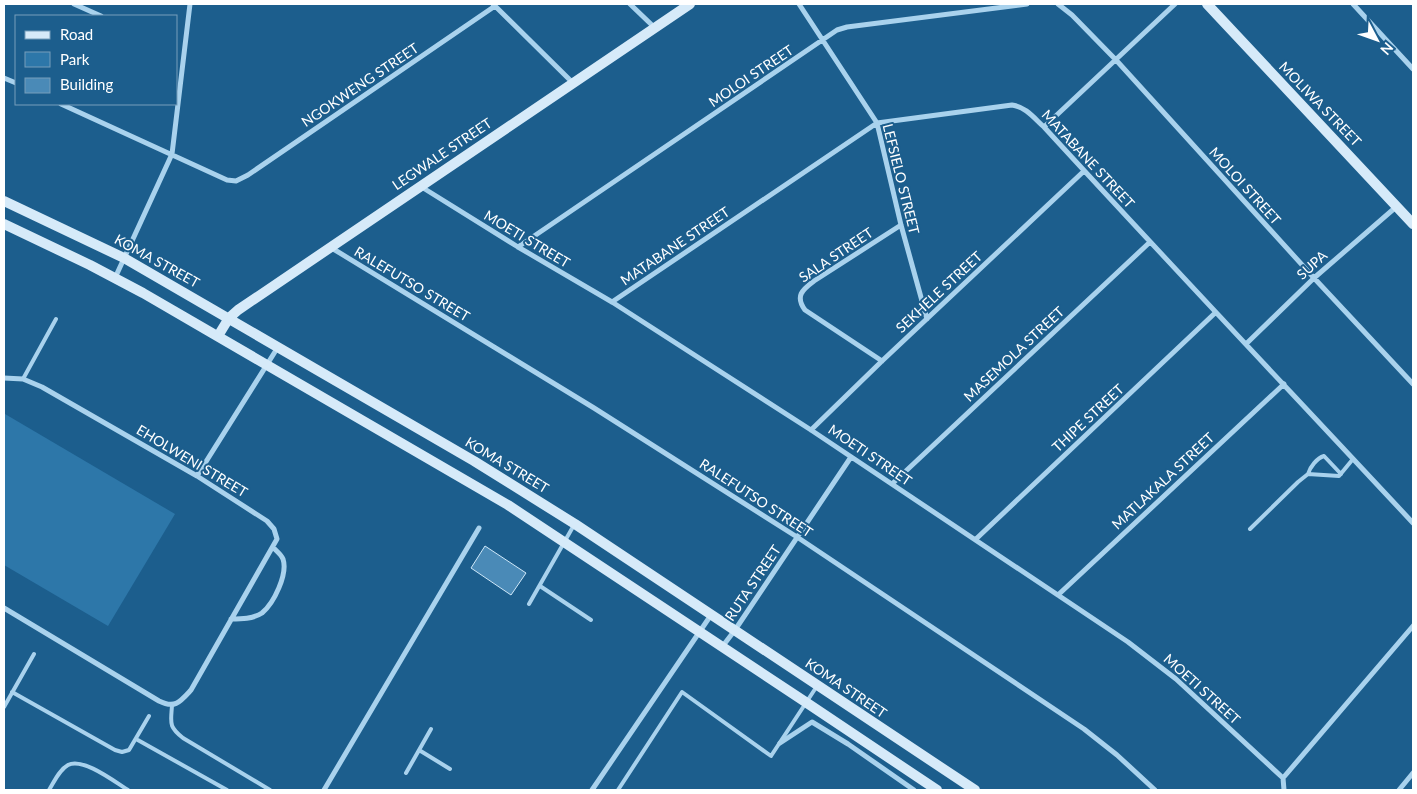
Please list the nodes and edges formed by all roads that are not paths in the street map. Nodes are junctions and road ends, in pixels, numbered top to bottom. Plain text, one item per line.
1 (74, 4) edge
2 (190, 4) edge
3 (630, 4) edge
4 (690, 4) edge
5 (799, 4) edge
6 (1027, 4) edge
7 (1058, 4) edge
8 (1176, 4) edge
9 (1207, 4) edge
10 (1353, 4) edge
11 (494, 5) edge
12 (99, 15) edge
13 (655, 28) junction
14 (823, 40) junction
15 (178, 52) edge
16 (184, 54) junction
17 (1116, 60) junction
18 (1413, 69) edge
19 (573, 83) junction
20 (178, 104) edge
21 (63, 105) edge
22 (178, 105) edge
23 (877, 123) junction
24 (1044, 127) junction
25 (172, 154) junction
26 (1084, 171) junction
27 (419, 186) junction
28 (4, 201) edge
29 (1396, 206) junction
30 (1412, 221) edge
31 (4, 224) edge
32 (902, 225) junction
33 (1150, 242) junction
34 (330, 247) junction
35 (518, 247) junction
36 (124, 258) junction
37 (115, 278) junction
38 (1314, 278) junction
39 (612, 302) junction
40 (1215, 312) junction
41 (229, 318) junction
42 (56, 319) dead end
43 (927, 319) junction
44 (218, 336) junction
45 (1246, 344) junction
46 (278, 346) junction
47 (882, 361) junction
48 (267, 365) junction
49 (4, 378) edge
50 (23, 379) junction
51 (1284, 384) junction
52 (1413, 384) edge
53 (811, 430) junction
54 (851, 457) junction
55 (1353, 459) junction
56 (1308, 474) junction
57 (1341, 474) junction
58 (198, 476) junction
59 (892, 484) junction
60 (1413, 523) edge
61 (575, 524) junction
62 (479, 528) dead end
63 (1250, 529) dead end
64 (797, 537) junction
65 (976, 539) junction
66 (565, 542) junction
67 (272, 547) junction
68 (540, 586) junction
69 (1058, 595) junction
70 (530, 604) dead end
71 (4, 608) edge
72 (711, 614) junction
73 (231, 618) junction
74 (591, 620) dead end
75 (1413, 626) edge
76 (735, 630) junction
77 (700, 632) junction
78 (722, 647) junction
79 (34, 654) dead end
80 (817, 685) junction
81 (12, 692) junction
82 (807, 703) junction
83 (172, 705) junction
84 (4, 707) edge
85 (149, 716) dead end
86 (431, 729) dead end
87 (136, 738) junction
88 (780, 743) junction
89 (419, 750) junction
90 (450, 769) dead end
91 (406, 773) dead end
92 (1413, 774) edge
93 (1284, 778) junction
94 (327, 789) edge
95 (49, 790) edge
96 (128, 790) edge
97 (227, 790) edge
98 (270, 790) edge
99 (592, 790) edge
100 (618, 790) edge
101 (914, 790) edge
102 (937, 790) edge
103 (974, 790) edge
104 (1154, 790) edge
105 (1284, 790) edge
106 (1399, 790) edge

1 - 12 street
2 - 16 street
3 - 13 street
4 - 13 main road, LEGWALE STREET
5 - 14 street, LEFSIELO STREET
6 - 14 street, MOLOI STREET
7 - 17 street, MOLOI STREET
8 - 17 street
9 - 29 main road, MOLIWA STREET
10 - 18 street
11 - 19 street
11 - 25 street, NGOKWENG STREET
13 - 19 main road, LEGWALE STREET
14 - 23 street, LEFSIELO STREET
14 - 35 street, MOLOI STREET
15 - 16 street
16 - 20 street
17 - 24 street
17 - 38 street, MOLOI STREET
19 - 27 main road, LEGWALE STREET
21 - 25 street
22 - 25 street
23 - 24 street, MATABANE STREET
23 - 32 street, LEFSIELO STREET
23 - 39 street, MATABANE STREET
24 - 26 street, MATABANE STREET
25 - 36 street
26 - 33 street, MATABANE STREET
26 - 43 street, SEKHELE STREET
27 - 34 main road, LEGWALE STREET
27 - 35 street, MOETI STREET
28 - 36 main road, KOMA STREET
29 - 30 main road, MOLIWA STREET
29 - 38 street, SUPA
31 - 37 main road
32 - 43 street, LEFSIELO STREET
32 - 47 street, SALA STREET
33 - 40 street, MATABANE STREET
33 - 59 street, MASEMOLA STREET
34 - 41 main road, LEGWALE STREET
34 - 64 street, RALEFUTSO STREET
35 - 39 street, MOETI STREET
36 - 37 street
36 - 41 main road, KOMA STREET
37 - 44 main road
38 - 45 street, SUPA
38 - 52 street, MOLOI STREET
39 - 53 street, MOETI STREET
40 - 45 street, MATABANE STREET
40 - 65 street, THIPE STREET
41 - 44 main road, LEGWALE STREET
41 - 46 main road, KOMA STREET
42 - 50 lane
43 - 47 street, SEKHELE STREET
44 - 48 main road
45 - 51 street, MATABANE STREET
46 - 48 street
46 - 61 main road, KOMA STREET
47 - 53 street, SEKHELE STREET
48 - 58 street
48 - 66 main road
49 - 50 street, EHOLWENI STREET
50 - 58 street, EHOLWENI STREET
51 - 55 street, MATABANE STREET
51 - 69 street, MATLAKALA STREET
53 - 54 street, MOETI STREET
54 - 59 street, MOETI STREET
54 - 64 street, RUTA STREET
55 - 57 lane
55 - 60 street, MATABANE STREET
56 - 57 lane
56 - 57 lane
56 - 63 lane
58 - 67 street, EHOLWENI STREET
59 - 65 street, MOETI STREET
61 - 66 lane
61 - 72 main road, KOMA STREET
62 - 94 street
64 - 76 street, RUTA STREET
64 - 104 street, RALEFUTSO STREET
65 - 69 street, MOETI STREET
66 - 68 lane
66 - 77 main road
67 - 73 street
67 - 73 street
68 - 70 lane
68 - 74 lane
69 - 93 street, MOETI STREET
71 - 83 street
72 - 76 main road, KOMA STREET
72 - 77 street
73 - 83 street
75 - 93 street
76 - 78 street, RUTA STREET
76 - 80 main road, KOMA STREET
77 - 78 main road
77 - 99 street
78 - 82 main road
79 - 81 lane
80 - 82 lane
80 - 103 main road, KOMA STREET
81 - 84 lane
81 - 87 lane
82 - 88 lane
82 - 102 main road
83 - 98 lane
85 - 87 lane
86 - 89 lane
87 - 97 lane
88 - 100 lane
88 - 101 street
89 - 90 lane
89 - 91 lane
92 - 106 street
93 - 105 street
95 - 96 lane

